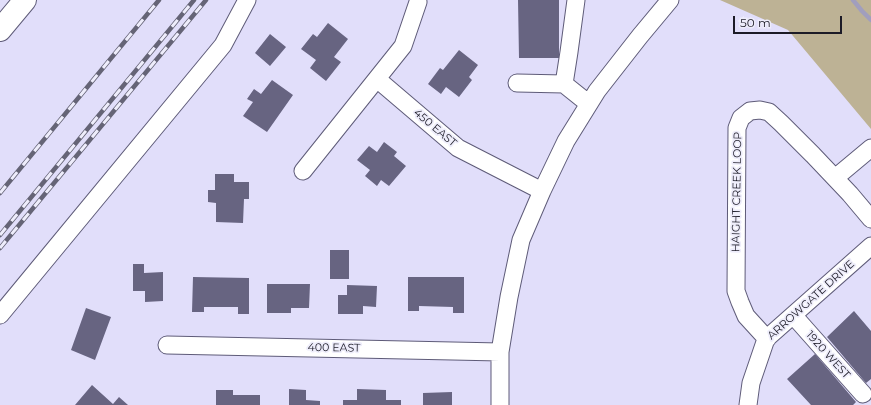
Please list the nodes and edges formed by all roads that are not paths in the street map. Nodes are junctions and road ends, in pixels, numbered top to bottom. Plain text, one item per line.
1 (25, 0) edge
2 (247, 0) edge
3 (576, 0) edge
4 (670, 0) edge
5 (418, 2) dead end
6 (0, 30) edge
7 (377, 79) junction
8 (517, 83) dead end
9 (564, 84) junction
10 (589, 104) junction
11 (871, 148) edge
12 (303, 171) dead end
13 (835, 178) junction
14 (542, 191) junction
15 (871, 219) edge
16 (871, 246) edge
17 (793, 315) junction
18 (0, 316) edge
19 (767, 338) junction
20 (167, 345) dead end
21 (500, 352) junction
22 (863, 394) dead end
23 (500, 405) edge
24 (748, 405) edge

1 - 6 highway
2 - 18 street
3 - 9 street
4 - 10 street
5 - 7 street
7 - 12 street
7 - 14 street, 450 EAST
8 - 9 street
9 - 10 street
10 - 14 street
11 - 13 street
13 - 15 street, HAIGHT CREEK LOOP
13 - 19 street, HAIGHT CREEK LOOP
14 - 21 street
16 - 17 street, ARROWGATE DRIVE
17 - 19 street, ARROWGATE DRIVE
17 - 22 street, 1920 WEST
19 - 24 street, ARROWGATE DRIVE
20 - 21 street, 400 EAST
21 - 23 street

